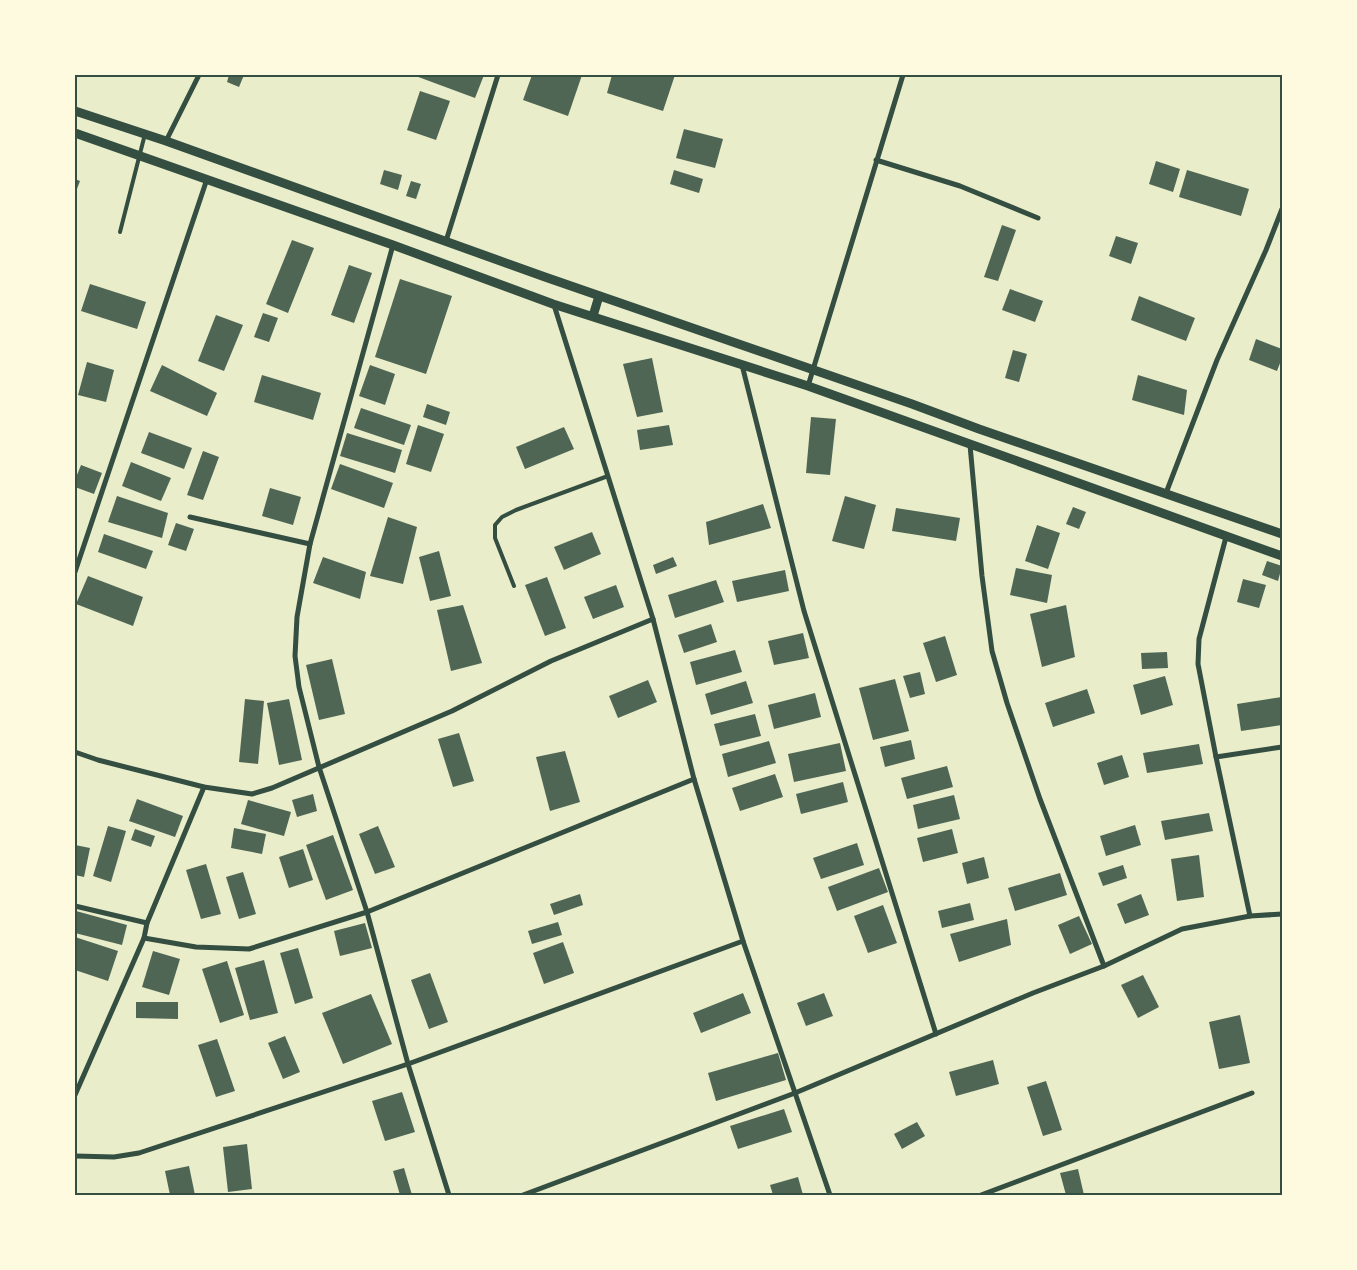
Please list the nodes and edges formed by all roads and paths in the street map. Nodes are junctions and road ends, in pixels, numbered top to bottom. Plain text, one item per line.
1 (199, 75) edge
2 (498, 75) edge
3 (903, 75) edge
4 (75, 111) edge
5 (75, 134) edge
6 (145, 134) junction
7 (166, 141) junction
8 (139, 156) junction
9 (876, 160) junction
10 (207, 179) junction
11 (1282, 210) edge
12 (1038, 218) dead end
13 (120, 232) dead end
14 (446, 241) junction
15 (393, 245) junction
16 (599, 296) junction
17 (554, 304) junction
18 (592, 316) junction
19 (742, 365) junction
20 (813, 369) junction
21 (808, 386) junction
22 (970, 445) junction
23 (608, 476) junction
24 (1166, 493) junction
25 (190, 517) dead end
26 (1282, 534) edge
27 (1226, 537) junction
28 (310, 544) junction
29 (1282, 556) edge
30 (75, 572) edge
31 (514, 586) dead end
32 (653, 619) junction
33 (1282, 747) edge
34 (75, 752) edge
35 (1216, 756) junction
36 (319, 767) junction
37 (694, 779) junction
38 (204, 788) junction
39 (75, 906) edge
40 (367, 912) junction
41 (1282, 914) edge
42 (1250, 916) junction
43 (147, 923) junction
44 (144, 938) junction
45 (743, 941) junction
46 (1104, 966) junction
47 (936, 1034) junction
48 (408, 1064) junction
49 (1252, 1092) dead end
50 (75, 1094) edge
51 (795, 1094) junction
52 (75, 1156) edge
53 (449, 1195) edge
54 (523, 1195) edge
55 (830, 1195) edge
56 (981, 1195) edge

1 - 7 street
2 - 14 street
3 - 9 street
4 - 6 street
5 - 8 street
6 - 7 street
6 - 8 lane
7 - 14 street
8 - 10 street
8 - 13 lane
9 - 12 street
9 - 20 street
10 - 15 street
10 - 30 street
11 - 24 street
14 - 16 street
15 - 17 street
15 - 28 street
16 - 18 street
16 - 20 street
17 - 18 street
17 - 23 street
18 - 19 street
19 - 21 street
19 - 47 street
20 - 21 street
20 - 24 street
21 - 22 street
22 - 27 street
22 - 46 street
23 - 31 lane
23 - 32 street
24 - 26 street
25 - 28 street
27 - 29 street
27 - 35 street
28 - 36 street
32 - 36 street
32 - 37 street
33 - 35 street
34 - 38 street
35 - 42 street
36 - 38 street
36 - 40 street
37 - 40 street
37 - 45 street
38 - 43 street
39 - 43 street
40 - 44 street
40 - 48 street
41 - 42 street
42 - 46 street
43 - 44 street
44 - 50 street
45 - 48 street
45 - 51 street
46 - 47 street
47 - 51 street
48 - 52 street
48 - 53 street
49 - 56 street
51 - 54 street
51 - 55 street

